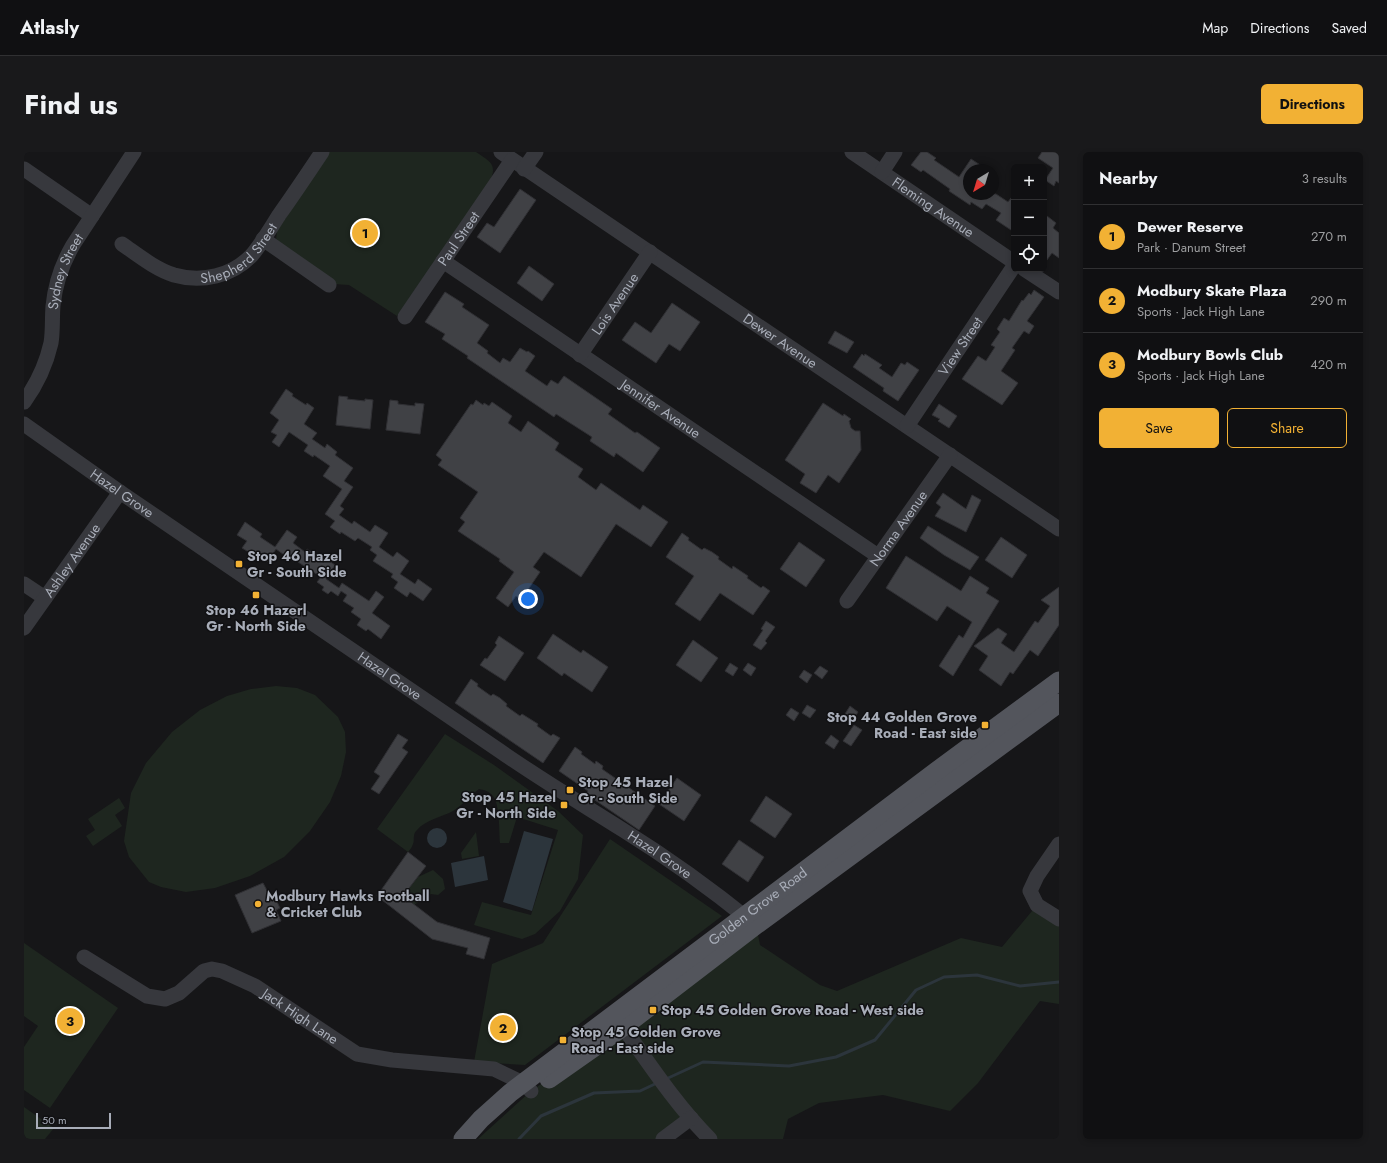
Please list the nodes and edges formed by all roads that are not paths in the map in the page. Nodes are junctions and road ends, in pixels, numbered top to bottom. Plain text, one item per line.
1 (134, 152) edge
2 (322, 152) edge
3 (536, 152) edge
4 (852, 152) edge
5 (895, 152) edge
6 (513, 160) edge
7 (24, 169) edge
8 (882, 172) junction
9 (92, 216) junction
10 (263, 238) junction
11 (122, 244) dead end
12 (650, 252) junction
13 (1011, 260) edge
14 (443, 261) junction
15 (1011, 270) edge
16 (1029, 272) edge
17 (329, 285) dead end
18 (1059, 292) edge
19 (405, 317) dead end
20 (580, 355) junction
21 (24, 402) edge
22 (24, 424) edge
23 (907, 426) junction
24 (950, 455) junction
25 (120, 492) junction
26 (1059, 529) edge
27 (878, 556) junction
28 (24, 584) edge
29 (45, 598) junction
30 (847, 602) dead end
31 (24, 628) edge
32 (1059, 681) edge
33 (1059, 703) edge
34 (1059, 844) edge
35 (1059, 919) edge
36 (750, 921) junction
37 (84, 957) dead end
38 (619, 1020) junction
39 (527, 1087) junction
40 (691, 1118) junction
41 (463, 1139) edge
42 (478, 1139) edge
43 (663, 1139) edge
44 (710, 1139) edge

1 - 9 street, Sydney Street
2 - 10 street, Shepherd Street
3 - 6 street, Paul Street
4 - 8 street, Fleming Avenue
5 - 8 street
6 - 12 street, Dewer Avenue
6 - 14 street, Paul Street
7 - 9 street
8 - 13 street, Fleming Avenue
9 - 21 street, Sydney Street
10 - 11 street, Shepherd Street
10 - 17 street
12 - 20 street, Lois Avenue
12 - 23 street, Dewer Avenue
14 - 19 street, Paul Street
14 - 20 street, Jennifer Avenue
15 - 23 street, View Street
16 - 18 street
20 - 27 street, Jennifer Avenue
22 - 25 street, Hazel Grove
23 - 24 street, Dewer Avenue
24 - 26 street, Dewer Avenue
24 - 27 street, Norma Avenue
25 - 29 street, Ashley Avenue
25 - 36 street, Hazel Grove
27 - 30 street, Norma Avenue
28 - 29 street
29 - 31 street, Ashley Avenue
32 - 36 main road, Golden Grove Road
33 - 36 main road, Golden Grove Road
34 - 35 street
36 - 38 main road, Golden Grove Road
37 - 39 street, Jack High Lane
38 - 39 main road, Golden Grove Road
38 - 40 street
39 - 41 main road, Golden Grove Road
39 - 42 main road, Golden Grove Road
40 - 43 street
40 - 44 street

